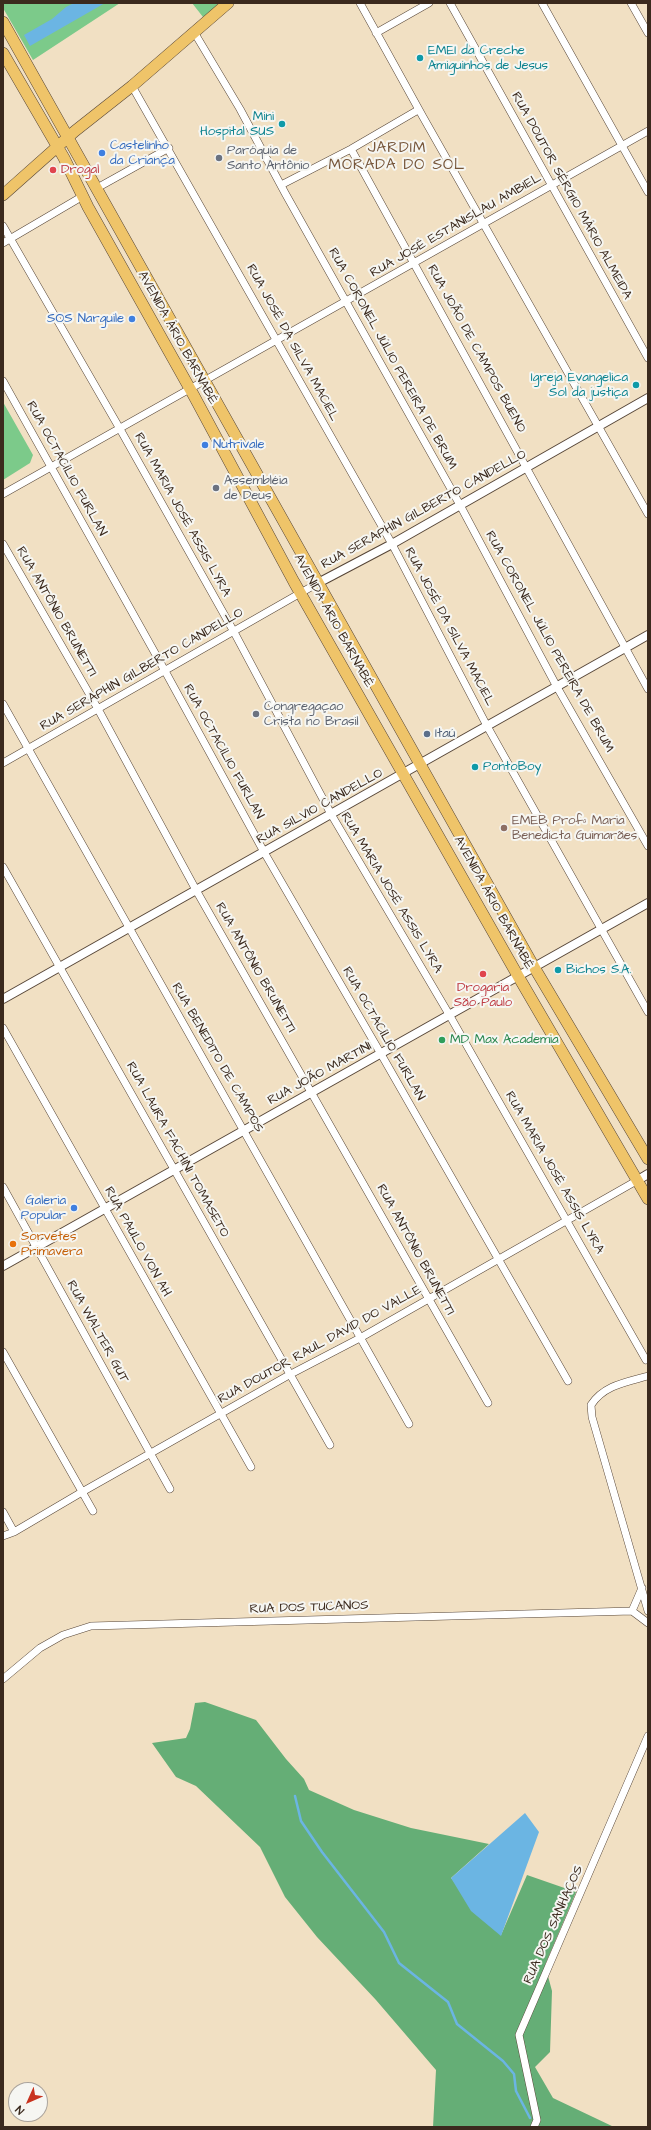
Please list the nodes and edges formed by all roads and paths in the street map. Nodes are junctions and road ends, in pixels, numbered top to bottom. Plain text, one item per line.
1 (228, 3) edge
2 (360, 3) edge
3 (429, 3) edge
4 (450, 3) edge
5 (542, 3) edge
6 (631, 3) edge
7 (3, 22) edge
8 (194, 32) junction
9 (376, 33) junction
10 (648, 33) edge
11 (3, 53) edge
12 (132, 86) junction
13 (418, 110) junction
14 (648, 131) edge
15 (68, 138) junction
16 (623, 146) junction
17 (58, 148) junction
18 (169, 148) junction
19 (351, 149) junction
20 (551, 185) junction
21 (281, 186) junction
22 (96, 188) junction
23 (648, 192) edge
24 (3, 194) edge
25 (83, 196) junction
26 (483, 224) junction
27 (3, 226) edge
28 (6, 241) edge
29 (415, 263) junction
30 (346, 302) junction
31 (278, 341) junction
32 (648, 358) edge
33 (206, 380) junction
34 (3, 381) edge
35 (190, 389) junction
36 (648, 398) edge
37 (599, 426) junction
38 (120, 429) junction
39 (526, 466) junction
40 (51, 467) junction
41 (3, 494) edge
42 (460, 505) junction
43 (648, 514) edge
44 (3, 544) edge
45 (392, 544) junction
46 (318, 583) junction
47 (300, 593) junction
48 (234, 632) junction
49 (648, 635) edge
50 (625, 648) junction
51 (165, 671) junction
52 (557, 687) junction
53 (648, 688) edge
54 (3, 704) edge
55 (98, 709) junction
56 (488, 726) junction
57 (28, 748) junction
58 (3, 763) edge
59 (421, 763) junction
60 (403, 773) junction
61 (331, 814) junction
62 (648, 846) edge
63 (264, 852) junction
64 (3, 868) edge
65 (196, 890) junction
66 (648, 903) edge
67 (129, 928) junction
68 (601, 930) junction
69 (60, 967) junction
70 (534, 967) junction
71 (518, 976) junction
72 (3, 999) edge
73 (648, 1012) edge
74 (450, 1016) junction
75 (3, 1028) edge
76 (382, 1054) junction
77 (313, 1093) junction
78 (244, 1130) junction
79 (648, 1159) edge
80 (174, 1170) junction
81 (648, 1174) edge
82 (638, 1180) junction
83 (3, 1187) edge
84 (648, 1199) edge
85 (104, 1209) junction
86 (566, 1219) junction
87 (37, 1247) junction
88 (497, 1259) junction
89 (3, 1266) edge
90 (429, 1298) junction
91 (360, 1338) junction
92 (3, 1352) edge
93 (646, 1360) dead end
94 (289, 1375) junction
95 (648, 1376) edge
96 (568, 1381) dead end
97 (488, 1403) dead end
98 (220, 1415) junction
99 (409, 1424) dead end
100 (330, 1445) dead end
101 (150, 1454) junction
102 (251, 1467) dead end
103 (170, 1489) dead end
104 (82, 1492) junction
105 (93, 1511) dead end
106 (3, 1512) edge
107 (14, 1532) junction
108 (3, 1536) edge
109 (642, 1588) junction
110 (632, 1611) junction
111 (648, 1611) edge
112 (648, 1623) edge
113 (3, 1679) edge
114 (647, 1735) edge
115 (534, 2127) edge

1 - 8 main road
2 - 9 street
3 - 9 street
4 - 20 street, RUA DOUTOR SÉRGIO MÁRIO ALMEIDA
5 - 16 street
6 - 10 street
7 - 15 main road, AVENIDA ÁRIO BARNABÉ
8 - 12 main road
8 - 21 street, RUA CORONEL JÚLIO PEREIRA DE BRUM
9 - 13 street
11 - 17 main road, AVENIDA ÁRIO BARNABÉ
12 - 15 main road
12 - 18 street, RUA JOSÉ DA SILVA MACIEL
13 - 19 street
13 - 26 street
14 - 16 street, RUA JOSÉ ESTANISLAU AMBIEL
15 - 17 main road
15 - 22 main road, AVENIDA ÁRIO BARNABÉ
16 - 20 street, RUA JOSÉ ESTANISLAU AMBIEL
16 - 23 street
17 - 24 main road
17 - 25 main road, AVENIDA ÁRIO BARNABÉ
18 - 22 street
18 - 31 street, RUA JOSÉ DA SILVA MACIEL
19 - 21 street
19 - 29 street, RUA JOÃO DE CAMPOS BUENO
20 - 26 street, RUA JOSÉ ESTANISLAU AMBIEL
20 - 32 street, RUA DOUTOR SÉRGIO MÁRIO ALMEIDA
21 - 30 street, RUA CORONEL JÚLIO PEREIRA DE BRUM
22 - 33 main road, AVENIDA ÁRIO BARNABÉ
25 - 28 street
25 - 35 main road, AVENIDA ÁRIO BARNABÉ
26 - 29 street, RUA JOSÉ ESTANISLAU AMBIEL
26 - 37 street
27 - 28 street, RUA MARIA JOSÉ ASSIS LYRA
28 - 38 street, RUA MARIA JOSÉ ASSIS LYRA
29 - 30 street, RUA JOSÉ ESTANISLAU AMBIEL
29 - 39 street, RUA JOÃO DE CAMPOS BUENO
30 - 31 street, RUA JOSÉ ESTANISLAU AMBIEL
30 - 42 street, RUA CORONEL JÚLIO PEREIRA DE BRUM
31 - 33 street, RUA JOSÉ ESTANISLAU AMBIEL
31 - 45 street, RUA JOSÉ DA SILVA MACIEL
33 - 35 street, RUA JOSÉ ESTANISLAU AMBIEL
33 - 46 main road, AVENIDA ÁRIO BARNABÉ
34 - 40 street, RUA OCTACÍLIO FURLAN
35 - 38 street, RUA JOSÉ ESTANISLAU AMBIEL
35 - 47 main road, AVENIDA ÁRIO BARNABÉ
36 - 37 street, RUA SERAPHIN GILBERTO CANDELLO
37 - 39 street, RUA SERAPHIN GILBERTO CANDELLO
37 - 43 street
38 - 40 street, RUA JOSÉ ESTANISLAU AMBIEL
38 - 48 street, RUA MARIA JOSÉ ASSIS LYRA
39 - 42 street, RUA SERAPHIN GILBERTO CANDELLO
39 - 50 street, RUA JOÃO DE CAMPOS BUENO
40 - 41 street, RUA JOSÉ ESTANISLAU AMBIEL
40 - 51 street, RUA OCTACÍLIO FURLAN
42 - 45 street, RUA SERAPHIN GILBERTO CANDELLO
42 - 52 street, RUA CORONEL JÚLIO PEREIRA DE BRUM
44 - 55 street, RUA ANTÔNIO BRUNETTI
45 - 46 street, RUA SERAPHIN GILBERTO CANDELLO
45 - 56 street, RUA JOSÉ DA SILVA MACIEL
46 - 47 street, RUA SERAPHIN GILBERTO CANDELLO
46 - 59 main road, AVENIDA ÁRIO BARNABÉ
47 - 48 street, RUA SERAPHIN GILBERTO CANDELLO
47 - 60 main road, AVENIDA ÁRIO BARNABÉ
48 - 51 street, RUA SERAPHIN GILBERTO CANDELLO
48 - 61 street, RUA MARIA JOSÉ ASSIS LYRA
49 - 50 street, RUA SILVIO CANDELLO
50 - 52 street, RUA SILVIO CANDELLO
50 - 53 street, RUA JOÃO DE CAMPOS BUENO
51 - 55 street, RUA SERAPHIN GILBERTO CANDELLO
51 - 63 street, RUA OCTACÍLIO FURLAN
52 - 56 street, RUA SILVIO CANDELLO
52 - 62 street, RUA CORONEL JÚLIO PEREIRA DE BRUM
54 - 57 street, RUA BENEDITO DE CAMPOS
55 - 57 street, RUA SERAPHIN GILBERTO CANDELLO
55 - 65 street, RUA ANTÔNIO BRUNETTI
56 - 59 street, RUA SILVIO CANDELLO
56 - 68 street, RUA JOSÉ DA SILVA MACIEL
57 - 58 street, RUA SERAPHIN GILBERTO CANDELLO
57 - 67 street, RUA BENEDITO DE CAMPOS
59 - 60 street, RUA SILVIO CANDELLO
59 - 70 main road, AVENIDA ÁRIO BARNABÉ
60 - 61 street, RUA SILVIO CANDELLO
60 - 71 main road, AVENIDA ÁRIO BARNABÉ
61 - 63 street, RUA SILVIO CANDELLO
61 - 74 street, RUA MARIA JOSÉ ASSIS LYRA
63 - 65 street, RUA SILVIO CANDELLO
63 - 76 street, RUA OCTACÍLIO FURLAN
64 - 69 street, RUA LAURA FACHINI TOMASETO
65 - 67 street, RUA SILVIO CANDELLO
65 - 77 street, RUA ANTÔNIO BRUNETTI
66 - 68 street, RUA JOÃO MARTINI
67 - 69 street, RUA SILVIO CANDELLO
67 - 78 street, RUA BENEDITO DE CAMPOS
68 - 70 street, RUA JOÃO MARTINI
68 - 73 street, RUA JOSÉ DA SILVA MACIEL
69 - 72 street, RUA SILVIO CANDELLO
69 - 80 street, RUA LAURA FACHINI TOMASETO
70 - 71 street, RUA JOÃO MARTINI
70 - 79 main road, AVENIDA ÁRIO BARNABÉ
71 - 74 street, RUA JOÃO MARTINI
71 - 82 main road, AVENIDA ÁRIO BARNABÉ
74 - 76 street, RUA JOÃO MARTINI
74 - 86 street, RUA MARIA JOSÉ ASSIS LYRA
75 - 85 street, RUA PAULO VON AH
76 - 77 street, RUA JOÃO MARTINI
76 - 88 street, RUA OCTACÍLIO FURLAN
77 - 78 street, RUA JOÃO MARTINI
77 - 90 street, RUA ANTÔNIO BRUNETTI
78 - 80 street, RUA JOÃO MARTINI
78 - 91 street, RUA BENEDITO DE CAMPOS
80 - 85 street, RUA JOÃO MARTINI
80 - 94 street, RUA LAURA FACHINI TOMASETO
81 - 82 street, RUA DOUTOR RAUL DAVID DO VALLE
82 - 84 main road, AVENIDA ÁRIO BARNABÉ
82 - 86 street, RUA DOUTOR RAUL DAVID DO VALLE
83 - 87 street, RUA WALTER GUT
85 - 87 street, RUA JOÃO MARTINI
85 - 98 street, RUA PAULO VON AH
86 - 88 street, RUA DOUTOR RAUL DAVID DO VALLE
86 - 93 street, RUA MARIA JOSÉ ASSIS LYRA
87 - 89 street, RUA JOÃO MARTINI
87 - 101 street, RUA WALTER GUT
88 - 90 street, RUA DOUTOR RAUL DAVID DO VALLE
88 - 96 street, RUA OCTACÍLIO FURLAN
90 - 91 street, RUA DOUTOR RAUL DAVID DO VALLE
90 - 97 street, RUA ANTÔNIO BRUNETTI
91 - 94 street, RUA DOUTOR RAUL DAVID DO VALLE
91 - 99 street, RUA BENEDITO DE CAMPOS
92 - 104 street
94 - 98 street, RUA DOUTOR RAUL DAVID DO VALLE
94 - 100 street, RUA LAURA FACHINI TOMASETO
95 - 109 street
98 - 101 street, RUA DOUTOR RAUL DAVID DO VALLE
98 - 102 street, RUA PAULO VON AH
101 - 103 street, RUA WALTER GUT
101 - 104 street, RUA DOUTOR RAUL DAVID DO VALLE
104 - 105 street
104 - 107 street, RUA DOUTOR RAUL DAVID DO VALLE
106 - 107 street
107 - 108 street, RUA DOUTOR RAUL DAVID DO VALLE
109 - 110 street
109 - 111 street
110 - 112 street
110 - 113 street, RUA DOS TUCANOS
114 - 115 street, RUA DOS SANHAÇOS

